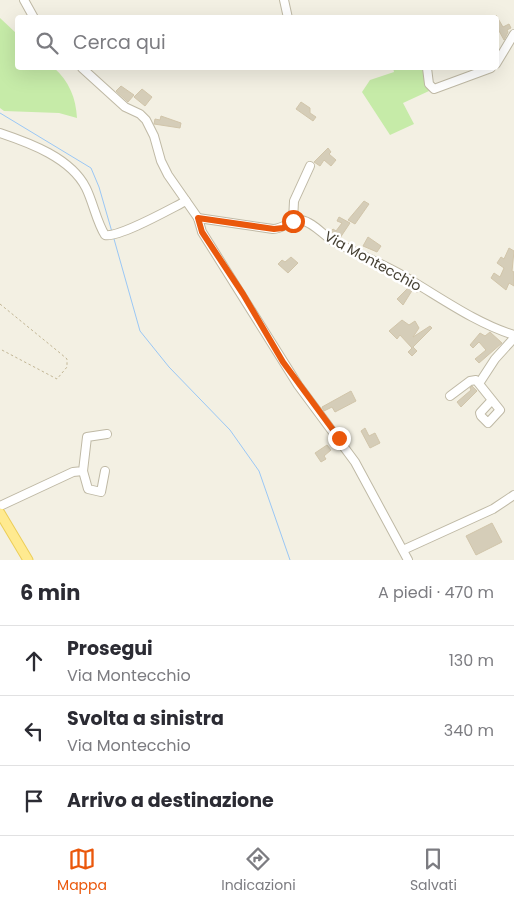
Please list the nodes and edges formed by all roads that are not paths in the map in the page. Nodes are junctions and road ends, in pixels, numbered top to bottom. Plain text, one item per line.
1 (24, 0) edge
2 (284, 0) edge
3 (32, 15) edge
4 (287, 15) edge
5 (514, 34) edge
6 (499, 59) edge
7 (84, 70) edge
8 (427, 70) edge
9 (486, 70) edge
10 (0, 133) edge
11 (310, 166) dead end
12 (186, 202) junction
13 (198, 218) junction
14 (293, 221) junction
15 (514, 337) edge
16 (480, 382) junction
17 (450, 396) dead end
18 (492, 400) dead end
19 (107, 434) dead end
20 (83, 471) junction
21 (105, 471) dead end
22 (514, 495) edge
23 (0, 506) edge
24 (0, 513) edge
25 (403, 550) junction
26 (28, 560) edge
27 (408, 560) edge

1 - 3 street
2 - 4 street
5 - 6 street
7 - 12 street
8 - 9 street
10 - 12 street
11 - 14 street
12 - 13 street
13 - 14 street
13 - 25 street
14 - 15 street, Via Montecchio
15 - 16 street
16 - 17 street
16 - 18 street
19 - 20 street
20 - 21 street
20 - 23 street
22 - 25 street
24 - 26 main road
25 - 27 street

